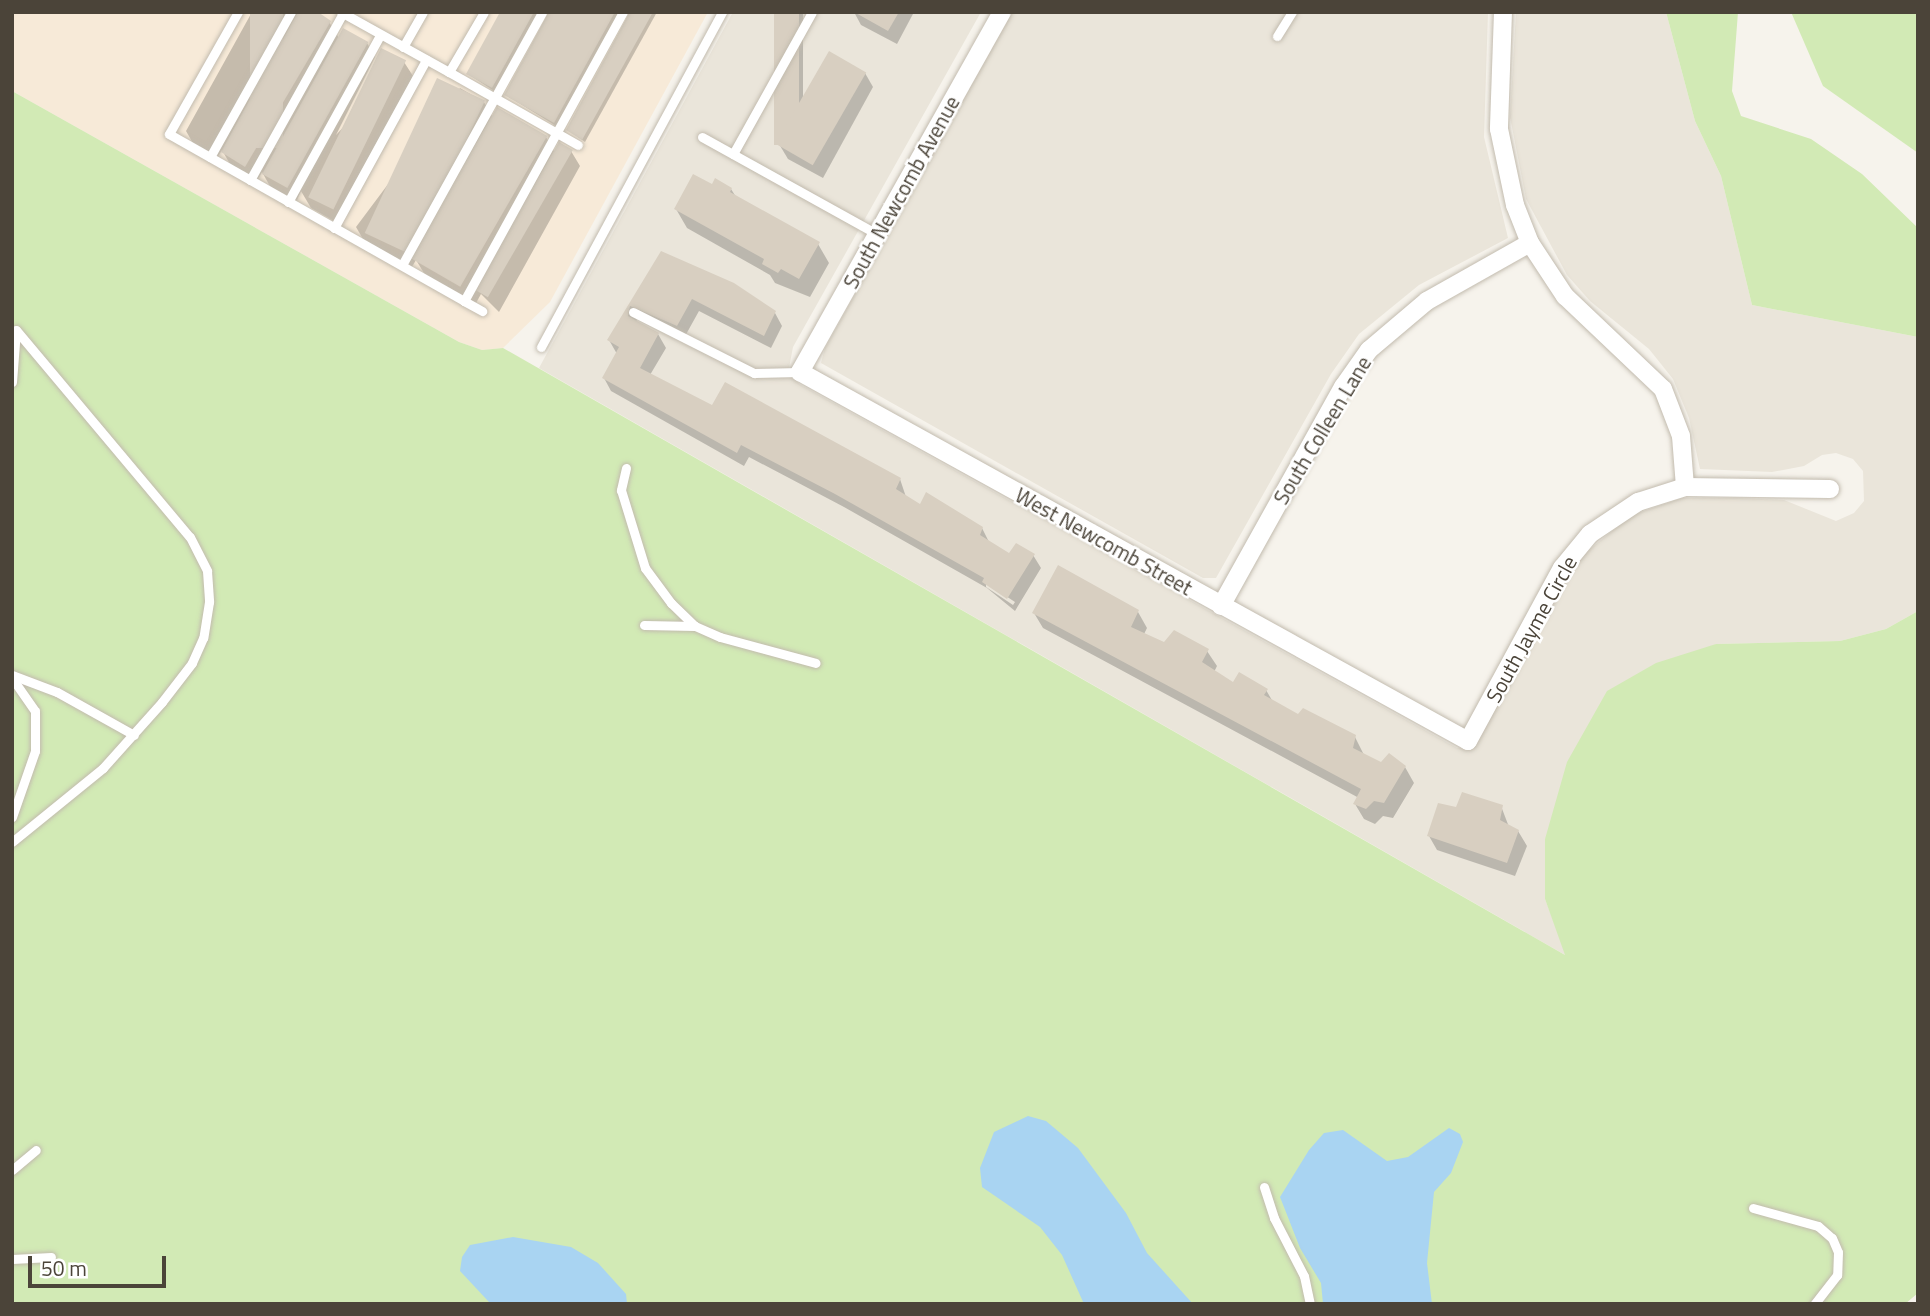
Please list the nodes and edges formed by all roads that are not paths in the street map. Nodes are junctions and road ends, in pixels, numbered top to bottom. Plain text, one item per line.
1 (238, 12) edge
2 (291, 12) edge
3 (423, 12) edge
4 (484, 12) edge
5 (542, 12) edge
6 (623, 12) edge
7 (722, 12) edge
8 (812, 12) edge
9 (1002, 12) edge
10 (1292, 12) edge
11 (1503, 12) edge
12 (342, 13) edge
13 (380, 35) junction
14 (1277, 36) dead end
15 (403, 47) junction
16 (426, 60) junction
17 (449, 72) junction
18 (495, 98) junction
19 (557, 133) junction
20 (702, 136) dead end
21 (578, 145) dead end
22 (733, 154) junction
23 (209, 157) junction
24 (250, 180) junction
25 (288, 202) junction
26 (334, 228) junction
27 (877, 234) junction
28 (1530, 243) junction
29 (401, 265) junction
30 (464, 301) junction
31 (482, 311) dead end
32 (633, 312) dead end
33 (541, 346) dead end
34 (800, 372) junction
35 (12, 382) edge
36 (626, 468) dead end
37 (1685, 487) junction
38 (1830, 489) dead end
39 (1220, 606) junction
40 (644, 625) dead end
41 (695, 626) junction
42 (816, 663) dead end
43 (12, 676) edge
44 (1409, 709) joint
45 (134, 735) junction
46 (12, 817) edge
47 (12, 842) edge
48 (36, 1150) dead end
49 (12, 1170) edge
50 (1265, 1187) dead end
51 (1753, 1208) dead end
52 (51, 1257) dead end
53 (12, 1259) edge
54 (1310, 1304) edge
55 (1814, 1304) edge

1 - 23 lane
2 - 23 lane
3 - 15 lane
4 - 17 lane
5 - 18 lane
6 - 19 lane
7 - 33 lane
8 - 22 lane
9 - 27 street, South Newcomb Avenue
10 - 14 lane
11 - 28 street
12 - 13 lane
12 - 24 lane
13 - 15 lane
13 - 25 lane
15 - 16 lane
16 - 17 lane
16 - 26 lane
17 - 18 lane
18 - 19 lane
18 - 29 lane
19 - 21 lane
19 - 30 lane
20 - 22 lane
22 - 27 lane
23 - 24 lane
24 - 25 lane
25 - 26 lane
26 - 29 lane
27 - 34 street, South Newcomb Avenue
28 - 37 street
28 - 39 street, South Colleen Lane
29 - 30 lane
30 - 31 lane
32 - 34 lane
34 - 39 street, West Newcomb Street
35 - 45 lane
36 - 41 lane
37 - 38 street, South Jayme Circle
37 - 44 street, South Jayme Circle
39 - 44 street, West Newcomb Street
40 - 41 lane
41 - 42 lane
43 - 45 lane
43 - 46 lane
45 - 47 lane
48 - 49 lane
50 - 54 lane
51 - 55 lane
52 - 53 lane

